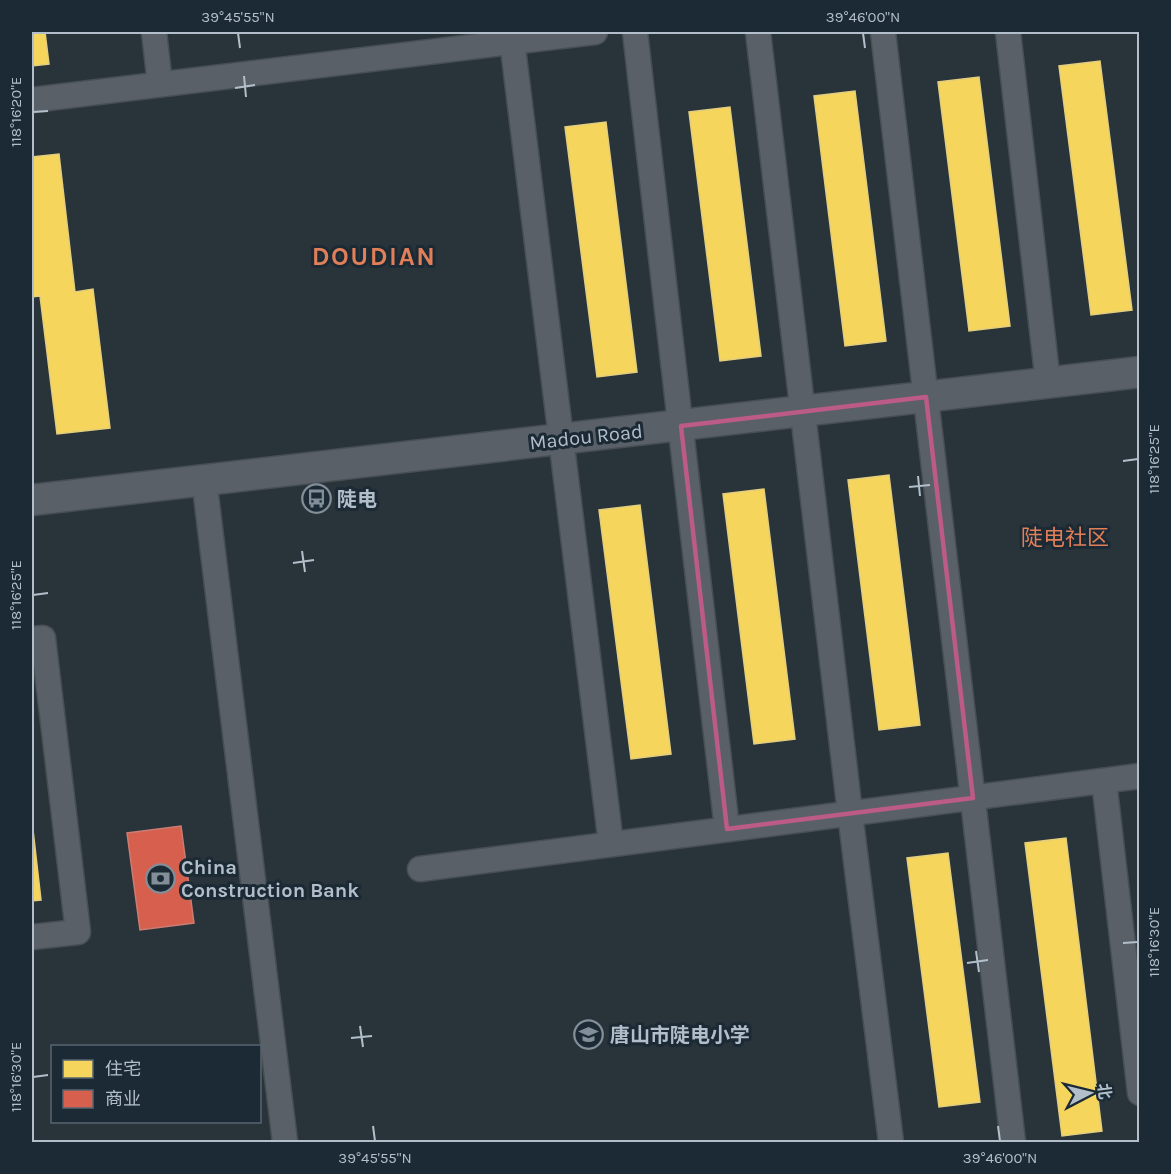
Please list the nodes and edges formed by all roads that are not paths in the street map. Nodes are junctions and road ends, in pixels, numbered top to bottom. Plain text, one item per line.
1 (154, 32) edge
2 (595, 32) edge
3 (635, 32) edge
4 (759, 32) edge
5 (883, 32) edge
6 (1008, 32) edge
7 (512, 36) edge
8 (160, 84) junction
9 (32, 100) edge
10 (1140, 372) edge
11 (1048, 383) junction
12 (926, 397) junction
13 (803, 411) junction
14 (681, 426) junction
15 (561, 439) junction
16 (204, 479) junction
17 (32, 500) edge
18 (32, 639) edge
19 (1140, 776) edge
20 (1104, 781) junction
21 (973, 798) junction
22 (850, 813) junction
23 (727, 829) junction
24 (611, 844) junction
25 (420, 868) dead end
26 (32, 937) edge
27 (1140, 1093) edge
28 (285, 1143) edge
29 (891, 1143) edge
30 (1013, 1143) edge

1 - 8 street
2 - 7 street
3 - 14 street
4 - 13 street
5 - 12 street
6 - 11 street
7 - 8 street
7 - 15 street
8 - 9 street
10 - 11 street, Madou Road
11 - 12 street, Madou Road
12 - 13 street, Madou Road
12 - 21 street
13 - 14 street, Madou Road
13 - 22 street
14 - 15 street, Madou Road
14 - 23 street
15 - 16 street, Madou Road
15 - 24 street
16 - 17 street, Madou Road
16 - 28 street
18 - 26 street
19 - 20 street
20 - 21 street
20 - 27 street
21 - 22 street
21 - 30 street
22 - 23 street
22 - 29 street
23 - 24 street
24 - 25 street

